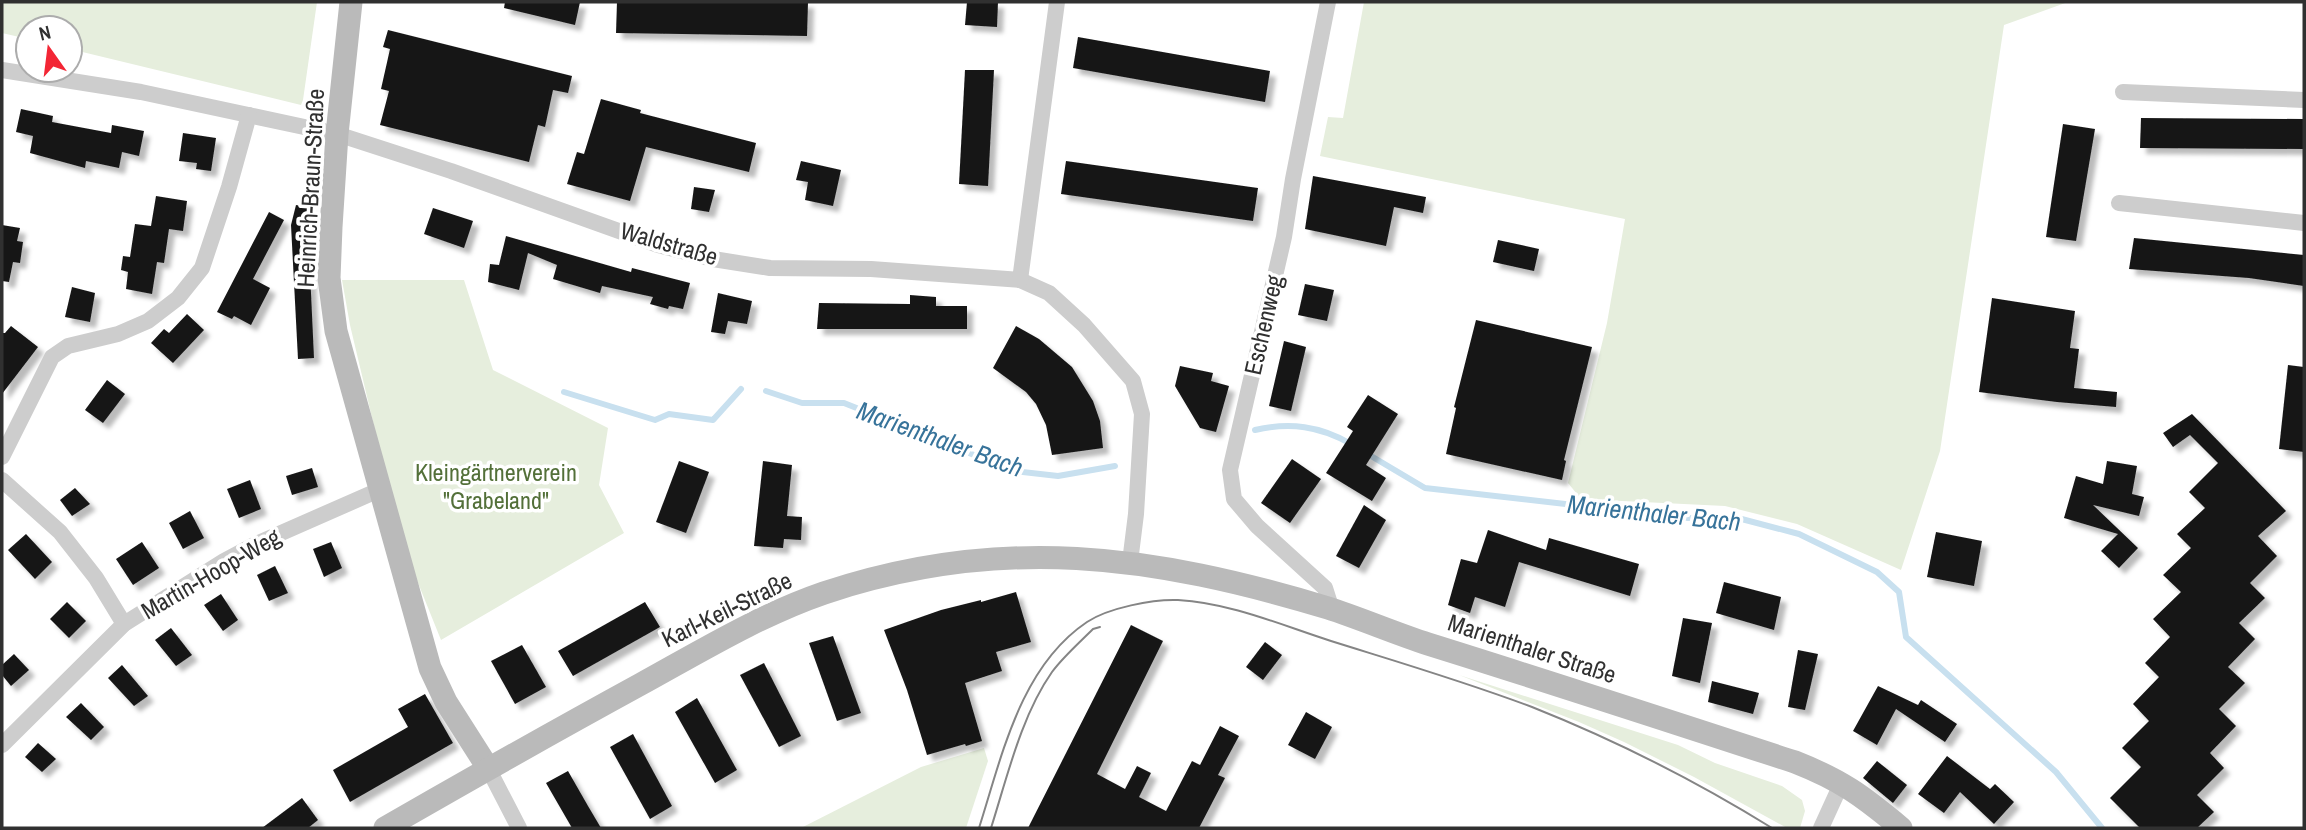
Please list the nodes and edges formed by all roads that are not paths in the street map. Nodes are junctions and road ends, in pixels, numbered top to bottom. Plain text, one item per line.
1 (351, 2) edge
2 (1057, 2) edge
3 (1328, 2) edge
4 (2, 70) edge
5 (2123, 92) dead end
6 (2304, 100) edge
7 (249, 114) junction
8 (337, 134) junction
9 (2119, 203) dead end
10 (2304, 223) edge
11 (1020, 280) junction
12 (2, 457) edge
13 (2, 480) edge
14 (379, 490) junction
15 (1130, 562) junction
16 (1332, 610) junction
17 (124, 624) junction
18 (2, 745) edge
19 (488, 768) junction
20 (1842, 782) junction
21 (384, 828) edge
22 (519, 828) edge
23 (1821, 828) edge
24 (1901, 828) edge

1 - 8 main road, Heinrich-Braun-Straße
2 - 11 street
3 - 16 street, Eschenweg
4 - 7 street, Waldstraße
5 - 6 street
7 - 8 street, Waldstraße
7 - 12 street
8 - 11 street, Waldstraße
8 - 14 main road, Heinrich-Braun-Straße
9 - 10 street
11 - 15 street, Waldstraße
13 - 17 street
14 - 17 street, Martin-Hoop-Weg
14 - 19 main road, Heinrich-Braun-Straße
15 - 16 main road, Marienthaler Straße
15 - 19 main road, Karl-Keil-Straße
16 - 20 main road, Marienthaler Straße
17 - 18 street, Martin-Hoop-Weg
19 - 21 main road, Karl-Keil-Straße
19 - 22 street
20 - 23 street
20 - 24 main road, Marienthaler Straße

